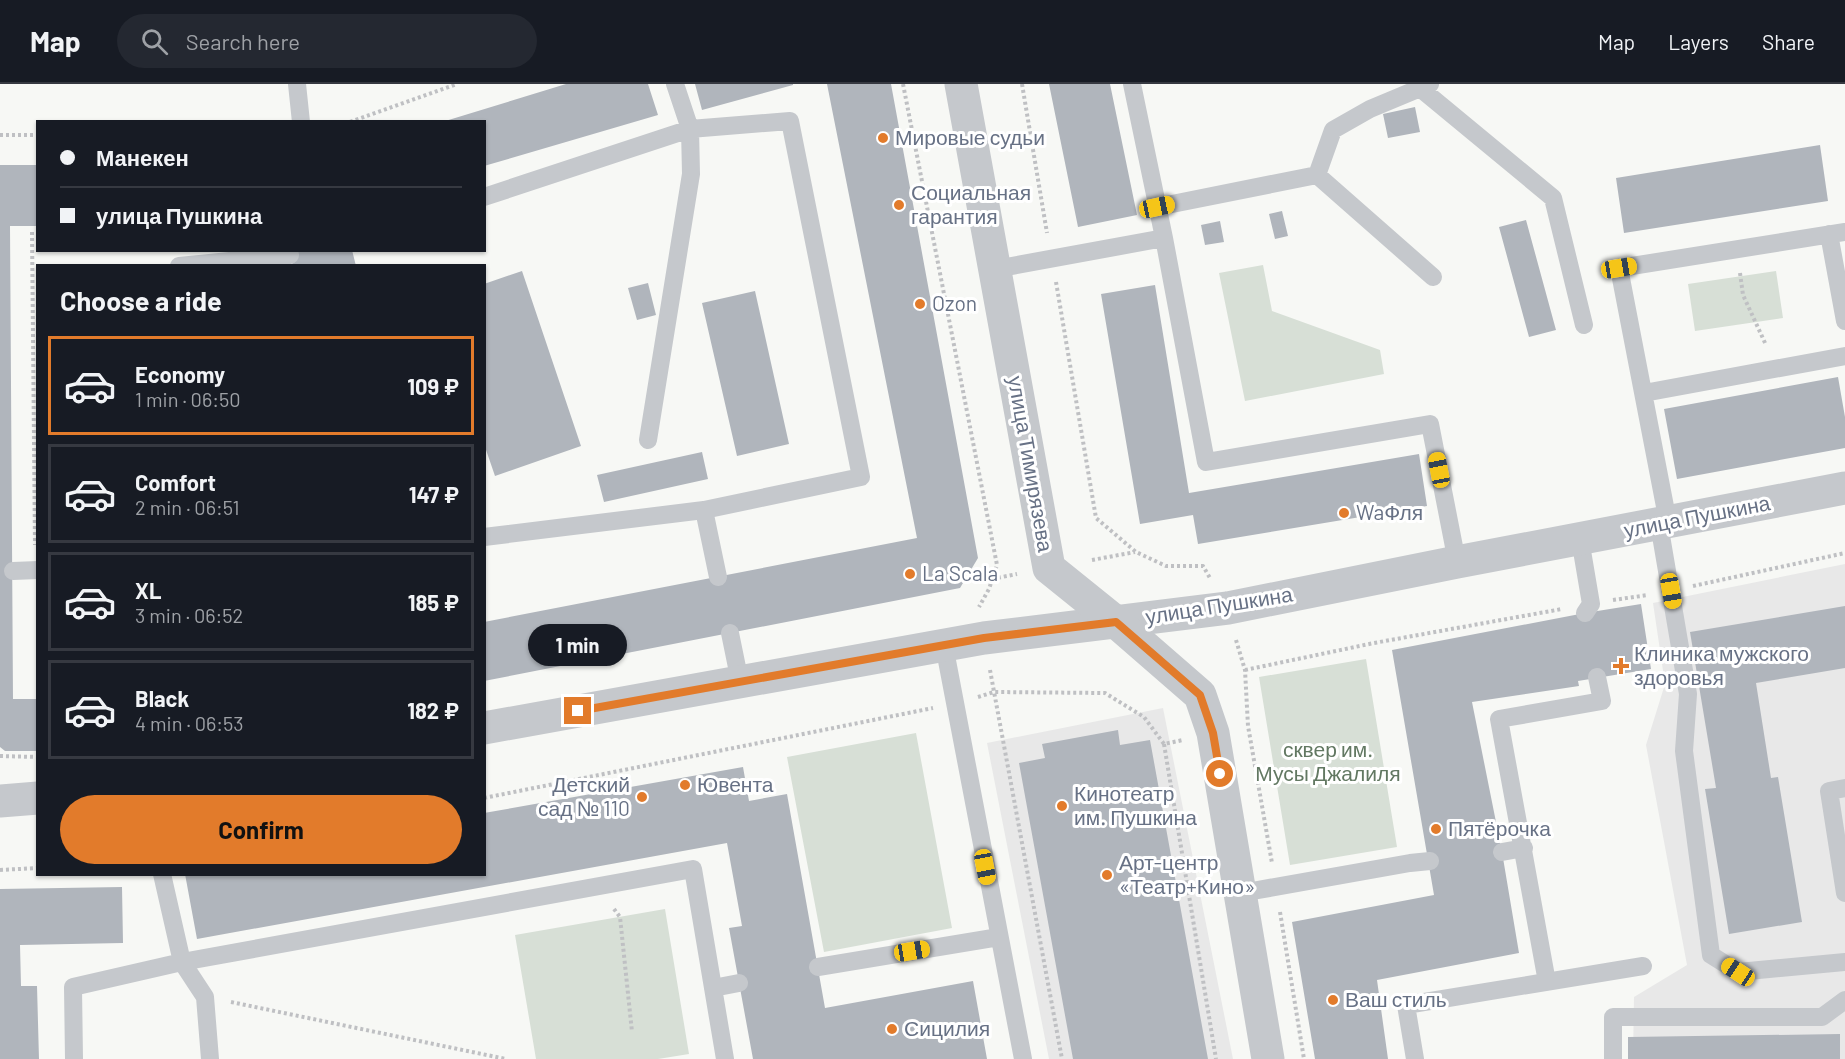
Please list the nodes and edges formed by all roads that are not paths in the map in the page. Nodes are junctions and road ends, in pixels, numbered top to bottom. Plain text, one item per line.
1 (297, 84) edge
2 (675, 84) edge
3 (961, 84) edge
4 (1132, 84) edge
5 (1425, 86) edge
6 (301, 120) edge
7 (690, 129) junction
8 (1317, 175) junction
9 (486, 196) edge
10 (1157, 207) junction
11 (1837, 233) edge
12 (1164, 238) junction
13 (290, 255) dead end
14 (199, 264) edge
15 (995, 269) junction
16 (1433, 277) dead end
17 (1845, 321) edge
18 (1584, 325) dead end
19 (1845, 356) edge
20 (1644, 393) junction
21 (648, 440) dead end
22 (1845, 488) edge
23 (704, 510) junction
24 (1664, 523) junction
25 (486, 537) edge
26 (1580, 539) junction
27 (1458, 561) junction
28 (36, 570) edge
29 (13, 571) dead end
30 (718, 577) dead end
31 (1588, 608) road end
32 (1116, 622) junction
33 (730, 633) dead end
34 (944, 645) junction
35 (1597, 677) dead end
36 (740, 682) junction
37 (486, 728) edge
38 (1845, 789) edge
39 (36, 798) edge
40 (0, 801) edge
41 (1524, 848) junction
42 (1502, 852) dead end
43 (1430, 861) dead end
44 (162, 876) edge
45 (1845, 892) edge
46 (1241, 893) junction
47 (999, 937) junction
48 (182, 962) junction
49 (1845, 962) edge
50 (1643, 966) dead end
51 (818, 967) dead end
52 (1547, 982) junction
53 (739, 983) dead end
54 (713, 988) junction
55 (1845, 1000) edge
56 (74, 1059) edge
57 (210, 1059) edge
58 (725, 1059) edge
59 (1023, 1059) edge
60 (1268, 1059) edge
61 (1415, 1059) edge
62 (1613, 1059) edge

1 - 6 lane
2 - 7 lane
3 - 15 street, улица Тимирязева
4 - 10 lane
5 - 8 lane
5 - 18 lane
7 - 9 lane
7 - 21 lane
7 - 23 lane
8 - 10 lane
8 - 16 lane
10 - 12 lane
11 - 17 lane
11 - 20 lane
12 - 15 lane
12 - 27 lane
13 - 14 lane
15 - 32 street, улица Тимирязева
19 - 20 lane
20 - 24 lane
22 - 24 street, улица Пушкина
23 - 25 lane
23 - 30 lane
24 - 26 street, улица Пушкина
24 - 49 lane
26 - 27 street, улица Пушкина
26 - 31 lane
27 - 32 street, улица Пушкина
28 - 29 lane
32 - 34 street, улица Пушкина
32 - 46 street, улица Тимирязева
33 - 36 lane
34 - 36 street, улица Пушкина
34 - 47 lane
35 - 41 lane
36 - 37 street, улица Пушкина
38 - 45 lane
39 - 40 street
41 - 42 lane
41 - 52 lane
43 - 46 lane
44 - 48 lane
46 - 60 street, улица Тимирязева
47 - 51 lane
47 - 59 lane
48 - 54 lane
48 - 56 lane
48 - 57 lane
50 - 52 lane
52 - 61 lane
53 - 54 lane
54 - 58 lane
55 - 62 lane

